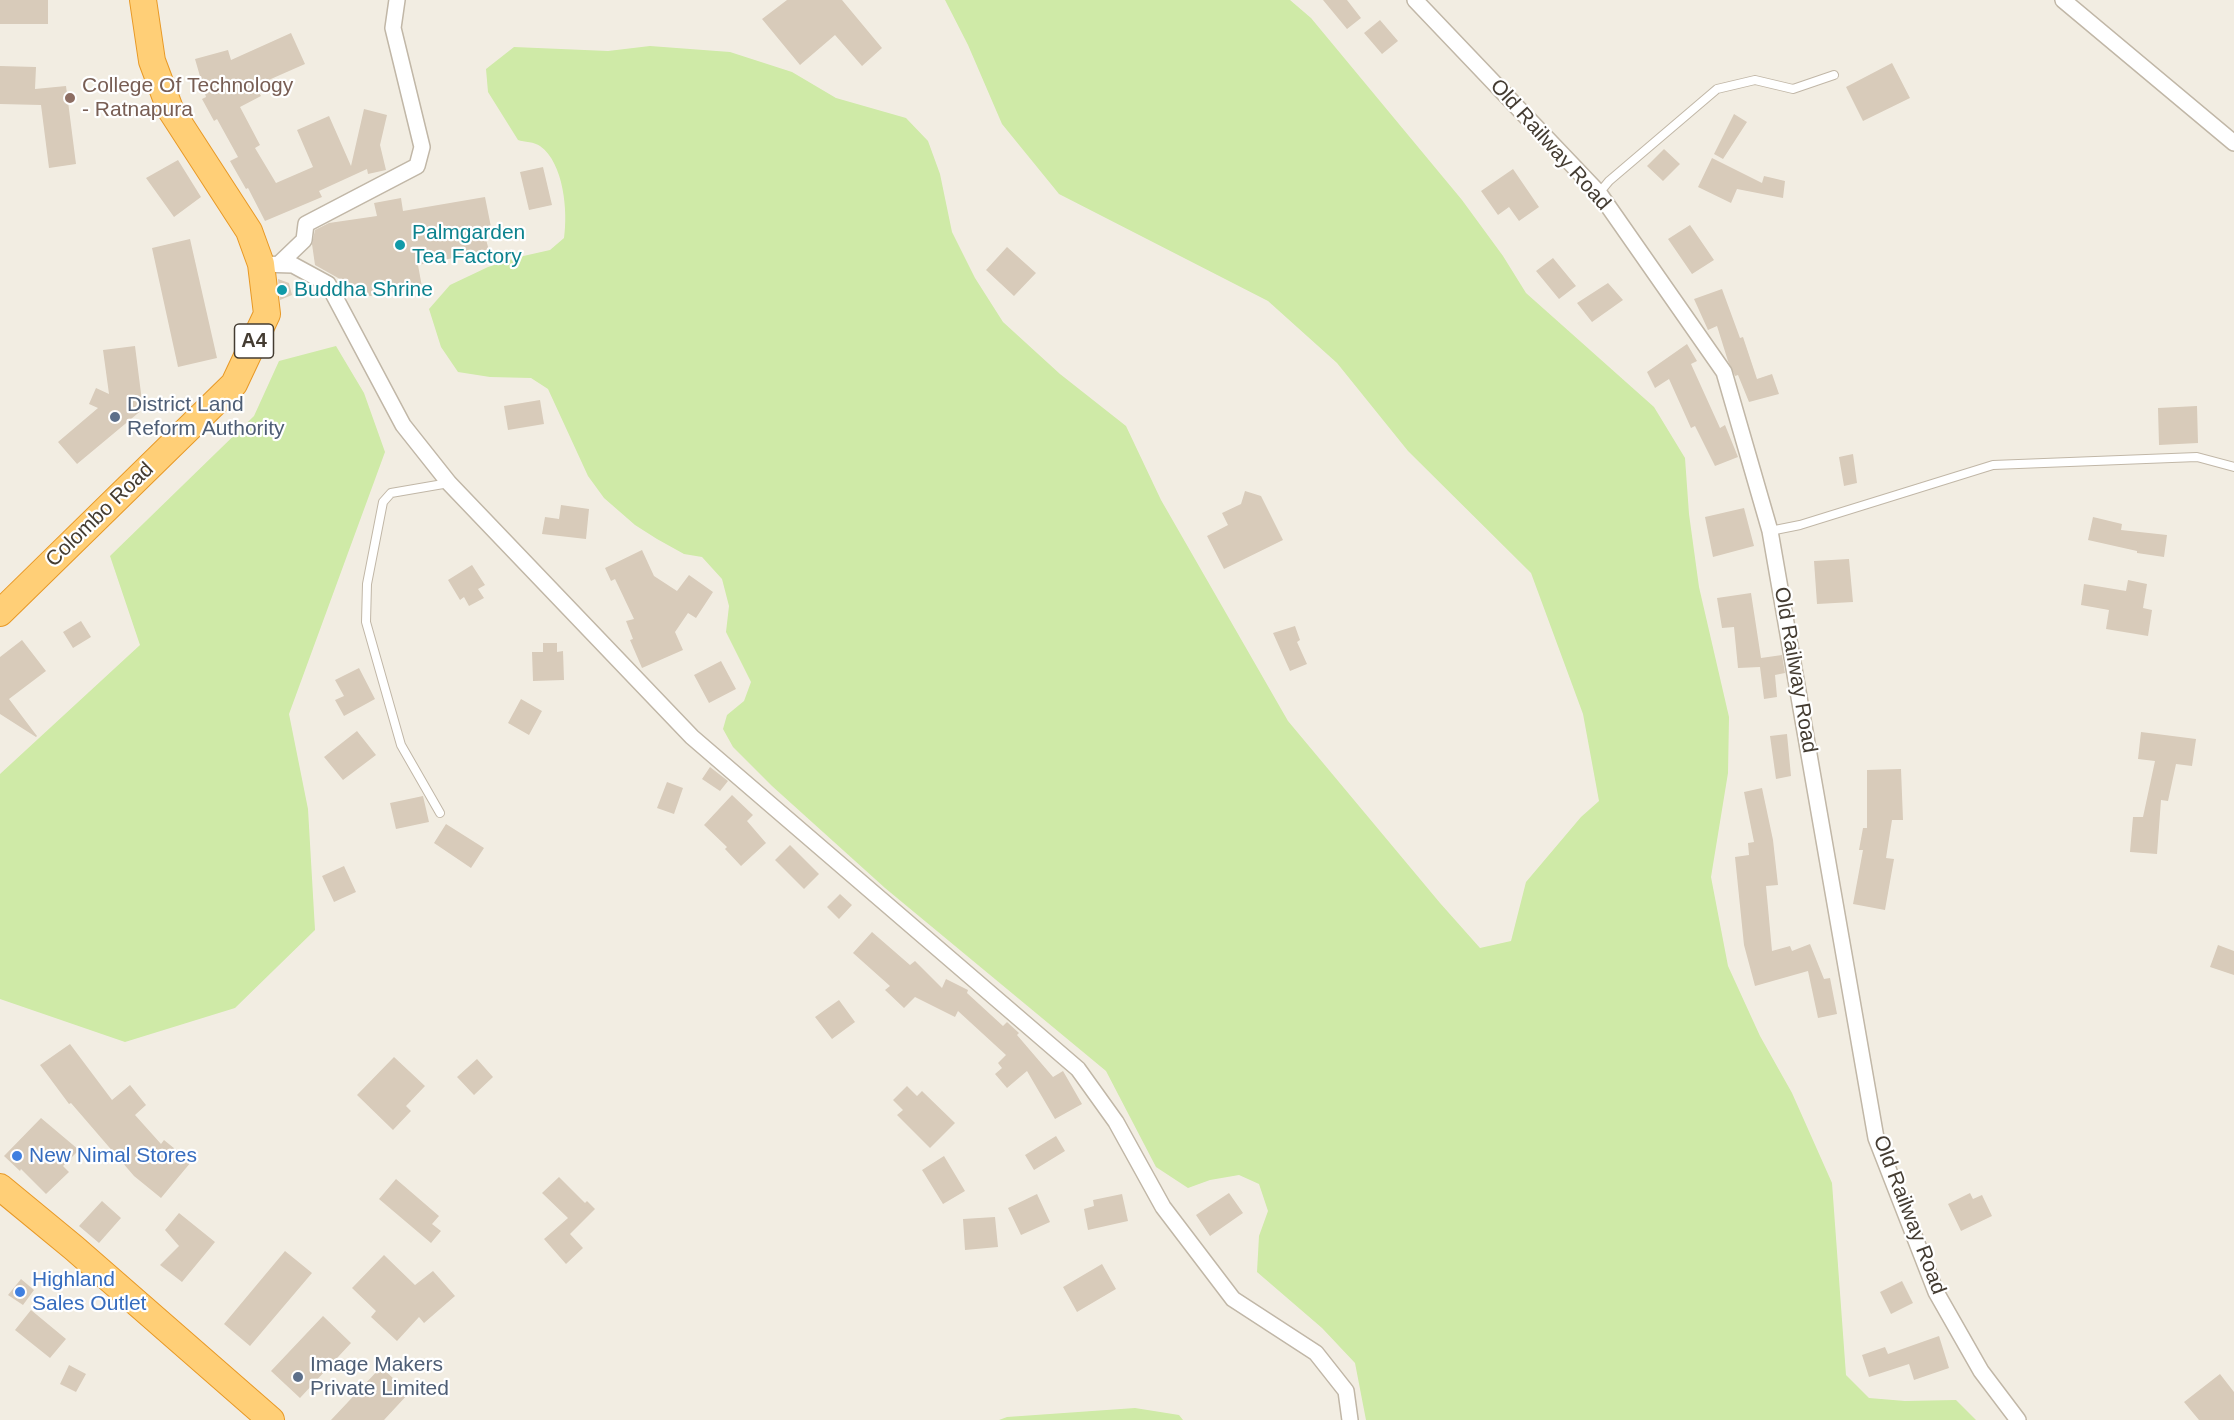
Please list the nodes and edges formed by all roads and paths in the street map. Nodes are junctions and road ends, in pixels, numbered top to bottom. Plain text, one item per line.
1 (143, 0) edge
2 (397, 0) edge
3 (1415, 0) edge
4 (2063, 0) edge
5 (1834, 75) dead end
6 (2234, 142) edge
7 (1599, 192) junction
8 (270, 264) junction
9 (2234, 467) edge
10 (449, 483) junction
11 (1770, 531) junction
12 (0, 612) edge
13 (440, 813) dead end
14 (0, 1187) edge
15 (271, 1420) edge
16 (1350, 1420) edge
17 (2018, 1420) edge

1 - 8 highway, Colombo Road / A4
2 - 8 street
3 - 7 street, Old Railway Road
4 - 6 street
5 - 7 lane
7 - 11 street, Old Railway Road
8 - 10 street
8 - 12 highway, Colombo Road / A4
9 - 11 lane
10 - 13 lane
10 - 16 street
11 - 17 street, Old Railway Road
14 - 15 highway

